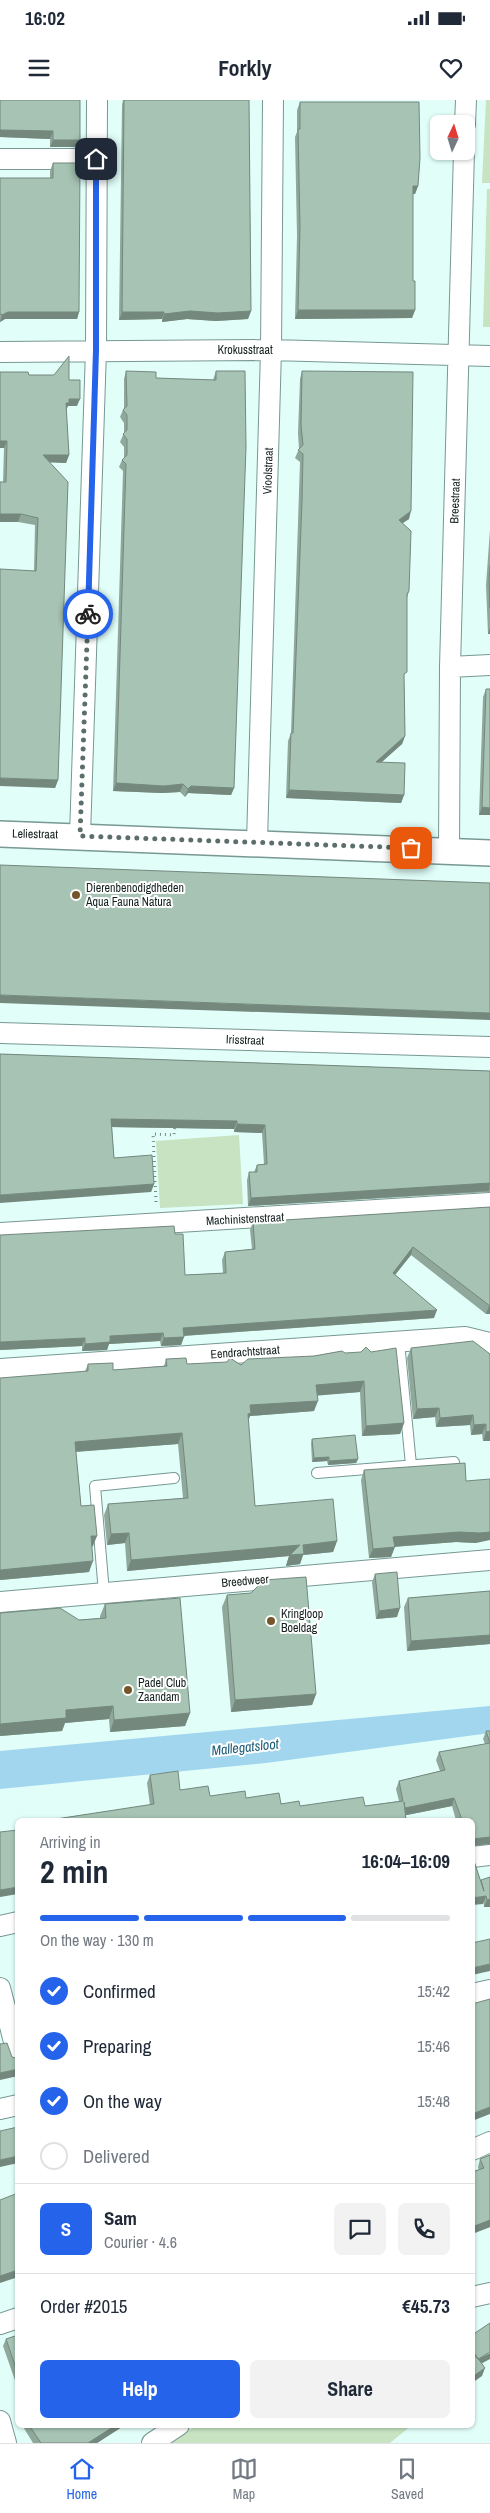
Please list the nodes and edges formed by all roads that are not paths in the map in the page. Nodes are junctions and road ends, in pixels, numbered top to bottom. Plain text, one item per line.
1 (96, 100) edge
2 (273, 100) edge
3 (466, 100) edge
4 (465, 115) edge
5 (0, 159) edge
6 (96, 159) junction
7 (464, 160) edge
8 (96, 350) junction
9 (271, 350) junction
10 (0, 352) edge
11 (459, 355) junction
12 (490, 356) edge
13 (490, 665) edge
14 (450, 667) junction
15 (0, 834) edge
16 (80, 836) junction
17 (257, 842) junction
18 (449, 850) junction
19 (490, 853) edge
20 (0, 1033) edge
21 (490, 1047) edge
22 (490, 1203) edge
23 (0, 1233) edge
24 (399, 1342) junction
25 (490, 1343) edge
26 (0, 1369) edge
27 (454, 1462) edge
28 (411, 1465) junction
29 (317, 1473) dead end
30 (174, 1478) dead end
31 (490, 1560) edge
32 (104, 1593) junction
33 (0, 1602) edge
34 (490, 1855) edge
35 (475, 1857) edge
36 (15, 1923) edge
37 (0, 1926) edge
38 (0, 1988) edge
39 (490, 1990) edge
40 (475, 1993) edge
41 (15, 2046) edge
42 (15, 2106) edge
43 (0, 2109) edge
44 (490, 2142) edge
45 (475, 2149) edge
46 (490, 2293) edge
47 (475, 2296) edge
48 (15, 2319) edge
49 (0, 2324) edge
50 (0, 2421) edge
51 (175, 2428) edge
52 (6, 2443) edge
53 (152, 2443) edge

1 - 6 street
2 - 9 street, Vioolstraat
3 - 4 street
5 - 6 street
6 - 8 street
7 - 11 street, Breestraat
8 - 9 street, Krokusstraat
8 - 10 street, Krokusstraat
8 - 16 street
9 - 11 street, Krokusstraat
9 - 17 street, Vioolstraat
11 - 12 street, Krokusstraat
11 - 14 street, Breestraat
13 - 14 street
14 - 18 street, Breestraat
15 - 16 street, Leliestraat
16 - 17 street, Leliestraat
17 - 18 street, Leliestraat
18 - 19 street, Leliestraat
20 - 21 street, Irisstraat
22 - 23 street, Machinistenstraat
24 - 25 street, Eendrachtstraat
24 - 26 street, Eendrachtstraat
24 - 28 lane
27 - 28 lane
28 - 29 lane
30 - 32 lane
31 - 32 street, Breedweer
32 - 33 street, Breedweer
34 - 35 street
36 - 37 street
38 - 41 street
39 - 40 street
42 - 43 street
44 - 45 street
46 - 47 street
48 - 49 street
50 - 52 street
51 - 53 street

